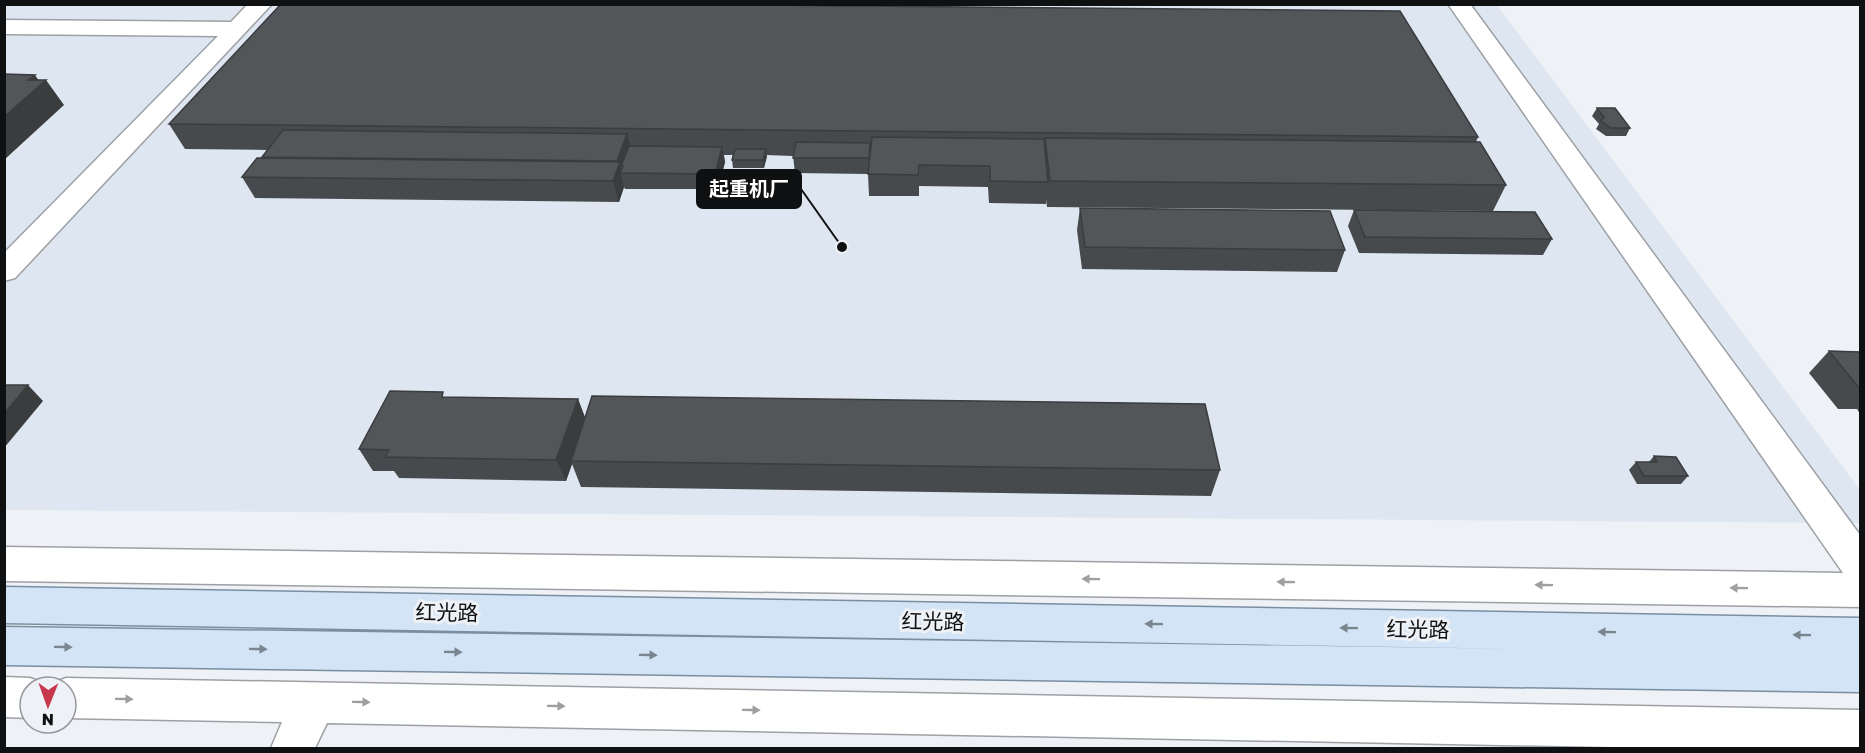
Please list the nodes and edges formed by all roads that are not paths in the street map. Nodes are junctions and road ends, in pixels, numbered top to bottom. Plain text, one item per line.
1 (19, 4) edge
2 (261, 4) edge
3 (1459, 4) edge
4 (4, 16) edge
5 (4, 27) edge
6 (237, 29) junction
7 (4, 271) edge
8 (4, 564) edge
9 (1860, 565) edge
10 (1860, 590) edge
11 (4, 605) edge
12 (1860, 636) edge
13 (4, 646) edge
14 (1860, 673) edge
15 (78, 698) edge
16 (315, 701) junction
17 (1860, 731) edge
18 (293, 748) edge

1 - 4 street
2 - 6 street
3 - 9 street
5 - 6 street
6 - 7 street
10 -> 8 street
12 -> 11 main road, 红光路
13 -> 14 main road, 红光路
15 -> 16 street
16 -> 17 street
16 - 18 street

